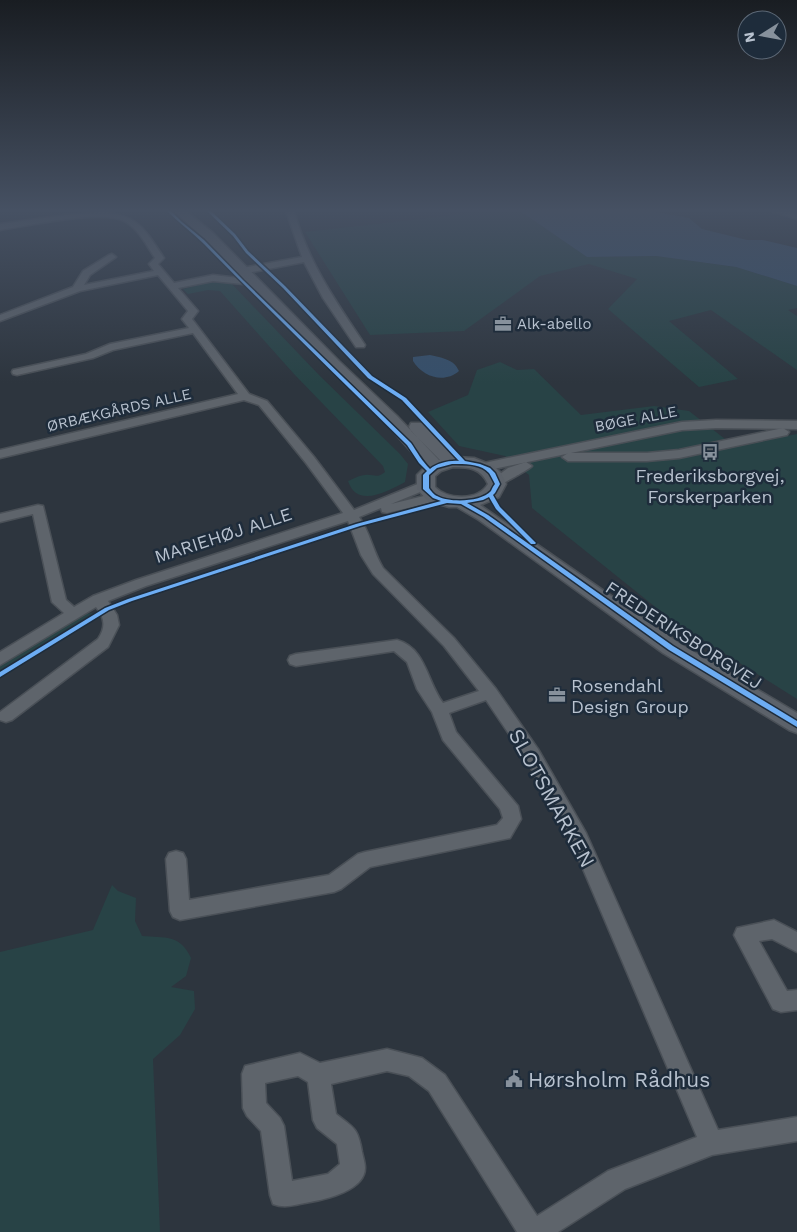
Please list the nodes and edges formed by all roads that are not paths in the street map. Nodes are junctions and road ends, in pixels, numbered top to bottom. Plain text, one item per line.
1 (93, 268) edge
2 (157, 268) edge
3 (227, 268) edge
4 (235, 268) edge
5 (243, 268) edge
6 (259, 268) edge
7 (312, 268) edge
8 (246, 271) junction
9 (160, 272) junction
10 (213, 278) junction
11 (173, 286) junction
12 (77, 288) junction
13 (0, 318) edge
14 (195, 330) junction
15 (360, 346) dead end
16 (17, 372) dead end
17 (245, 396) junction
18 (797, 427) edge
19 (0, 454) edge
20 (444, 464) junction
21 (484, 467) junction
22 (494, 488) junction
23 (430, 491) junction
24 (463, 503) junction
25 (356, 514) junction
26 (0, 518) edge
27 (558, 567) junction
28 (98, 599) junction
29 (74, 614) junction
30 (0, 659) edge
31 (296, 660) dead end
32 (490, 693) junction
33 (439, 710) junction
34 (6, 716) dead end
35 (797, 724) edge
36 (176, 860) dead end
37 (797, 943) edge
38 (797, 1000) edge
39 (318, 1075) junction
40 (797, 1129) edge
41 (712, 1143) junction
42 (533, 1232) edge

1 - 12 street
2 - 9 street
3 - 10 street
4 - 8 street
5 - 8 main road
6 - 8 street
7 - 15 street
8 - 10 street
8 - 20 main road
9 - 11 street
9 - 12 street
10 - 11 street
11 - 14 street
12 - 13 street
14 - 16 street
14 - 17 street
17 - 19 street, ØRBÆKGÅRDS ALLE
17 - 25 street
18 - 21 street, BØGE ALLE
18 - 22 street, BØGE ALLE
20 - 21 main road
20 - 23 main road
21 - 22 main road
22 - 24 main road
22 - 27 main road, FREDERIKSBORGVEJ
23 - 24 main road
23 - 25 street, MARIEHØJ ALLE
24 - 27 main road, FREDERIKSBORGVEJ
25 - 28 street, MARIEHØJ ALLE
25 - 32 street, SLOTSMARKEN
26 - 29 street
27 - 35 main road, FREDERIKSBORGVEJ
28 - 29 street, MARIEHØJ ALLE
28 - 34 street
29 - 30 street, MARIEHØJ ALLE
31 - 33 street
32 - 33 street
32 - 41 street, SLOTSMARKEN
33 - 36 street
37 - 38 street
39 - 39 street
39 - 42 street
40 - 41 street
41 - 42 street

